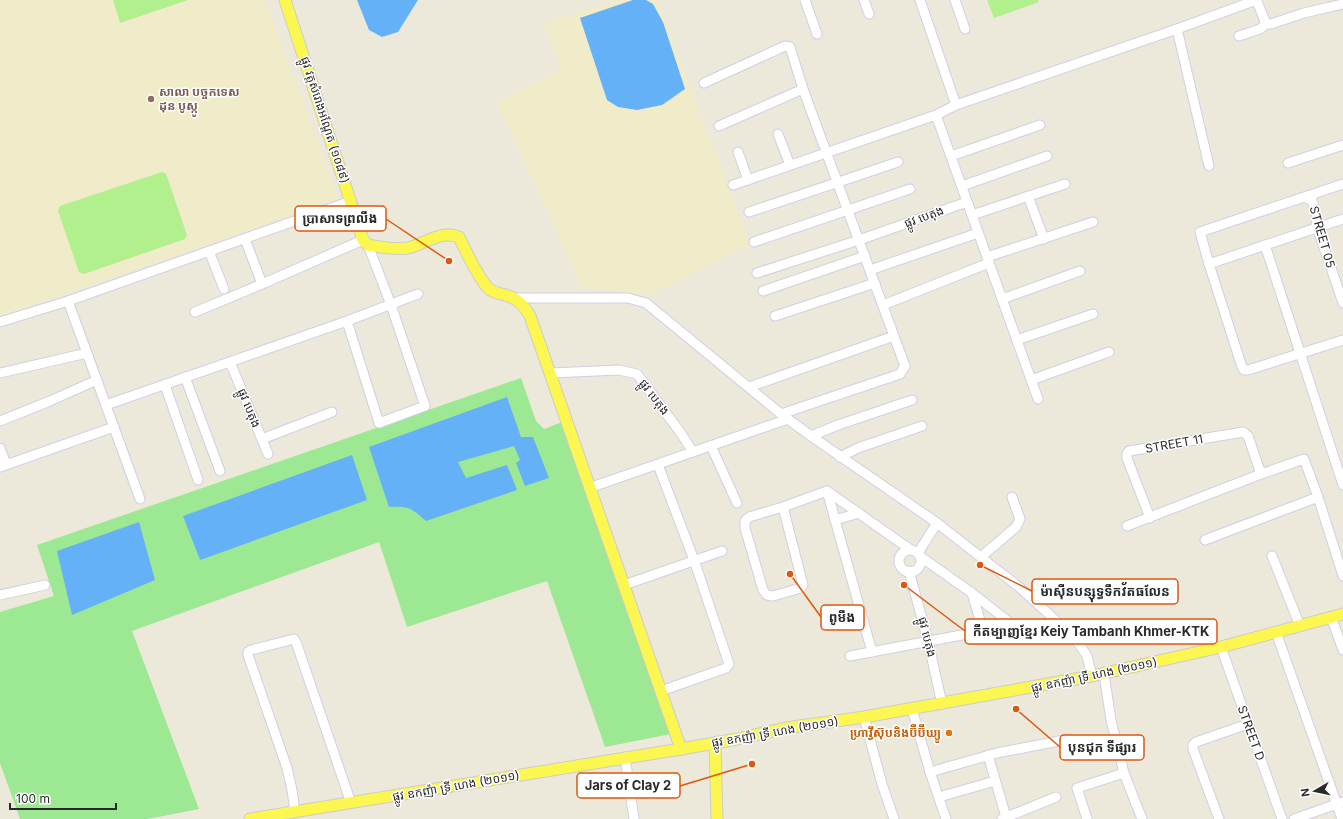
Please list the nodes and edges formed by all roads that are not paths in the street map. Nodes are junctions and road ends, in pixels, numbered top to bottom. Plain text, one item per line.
1 (285, 0) edge
2 (805, 0) edge
3 (864, 0) edge
4 (955, 0) edge
5 (922, 1) edge
6 (1343, 4) edge
7 (869, 14) dead end
8 (1266, 24) junction
9 (965, 29) dead end
10 (1177, 29) junction
11 (817, 34) dead end
12 (1239, 36) dead end
13 (704, 83) dead end
14 (803, 89) junction
15 (956, 105) junction
16 (936, 115) junction
17 (1040, 125) dead end
18 (719, 126) dead end
19 (778, 134) dead end
20 (1343, 145) edge
21 (738, 152) dead end
22 (827, 153) junction
23 (951, 156) junction
24 (1047, 156) dead end
25 (898, 162) dead end
26 (1288, 162) dead end
27 (790, 166) junction
28 (1208, 166) dead end
29 (748, 180) junction
30 (837, 181) junction
31 (1065, 184) dead end
32 (1343, 184) edge
33 (733, 185) dead end
34 (962, 186) junction
35 (910, 189) dead end
36 (1028, 196) junction
37 (1308, 198) junction
38 (351, 201) junction
39 (967, 202) junction
40 (848, 210) junction
41 (749, 212) dead end
42 (972, 215) junction
43 (1343, 219) edge
44 (1093, 222) dead end
45 (1317, 226) junction
46 (978, 233) junction
47 (245, 238) junction
48 (1044, 239) junction
49 (859, 240) junction
50 (366, 242) junction
51 (754, 242) dead end
52 (1265, 245) junction
53 (208, 251) junction
54 (865, 256) junction
55 (988, 260) junction
56 (1209, 264) junction
57 (870, 270) junction
58 (1080, 271) dead end
59 (757, 273) dead end
60 (875, 283) junction
61 (262, 284) junction
62 (224, 289) dead end
63 (763, 291) dead end
64 (418, 294) dead end
65 (513, 298) junction
66 (1002, 299) junction
67 (68, 301) junction
68 (1343, 303) edge
69 (883, 304) junction
70 (391, 305) junction
71 (195, 312) dead end
72 (1093, 314) dead end
73 (774, 316) dead end
74 (347, 321) junction
75 (0, 322) edge
76 (894, 336) junction
77 (1017, 340) junction
78 (1343, 340) edge
79 (87, 352) junction
80 (1109, 352) dead end
81 (1300, 354) junction
82 (230, 362) junction
83 (0, 373) edge
84 (551, 373) junction
85 (185, 377) junction
86 (97, 380) junction
87 (1031, 380) junction
88 (164, 385) junction
89 (749, 387) junction
90 (1038, 399) dead end
91 (912, 400) dead end
92 (106, 405) junction
93 (332, 412) dead end
94 (785, 416) junction
95 (0, 421) edge
96 (922, 426) dead end
97 (114, 427) junction
98 (811, 436) junction
99 (262, 439) junction
100 (711, 446) junction
101 (0, 448) edge
102 (693, 452) junction
103 (268, 454) dead end
104 (840, 457) junction
105 (658, 464) junction
106 (3, 466) edge
107 (220, 471) dead end
108 (1341, 471) edge
109 (1262, 474) junction
110 (198, 480) dead end
111 (1343, 485) edge
112 (589, 488) junction
113 (827, 491) junction
114 (1012, 497) dead end
115 (1318, 497) junction
116 (140, 499) dead end
117 (737, 503) dead end
118 (783, 507) junction
119 (859, 514) junction
120 (1150, 518) junction
121 (835, 520) junction
122 (937, 523) junction
123 (1127, 526) dead end
124 (1205, 540) dead end
125 (722, 551) dead end
126 (916, 553) junction
127 (1272, 556) dead end
128 (981, 558) junction
129 (694, 560) junction
130 (909, 571) junction
131 (1343, 576) edge
132 (45, 585) dead end
133 (624, 585) junction
134 (972, 593) junction
135 (0, 595) edge
136 (1343, 614) edge
137 (1330, 617) junction
138 (1300, 626) junction
139 (984, 631) junction
140 (1276, 632) junction
141 (928, 641) junction
142 (1221, 647) junction
143 (1343, 650) edge
144 (872, 652) junction
145 (850, 656) dead end
146 (1104, 674) junction
147 (1092, 676) junction
148 (660, 691) junction
149 (942, 704) junction
150 (912, 709) junction
151 (864, 717) junction
152 (1248, 724) junction
153 (1068, 739) dead end
154 (715, 743) junction
155 (681, 749) junction
156 (988, 756) junction
157 (625, 757) junction
158 (930, 772) junction
159 (1124, 773) junction
160 (995, 781) junction
161 (1056, 797) dead end
162 (938, 798) junction
163 (351, 803) junction
164 (1340, 803) edge
165 (290, 815) edge
166 (1018, 816) edge
167 (1004, 818) edge
168 (250, 819) edge
169 (634, 819) edge
170 (717, 819) edge
171 (894, 819) edge
172 (946, 819) edge
173 (1088, 819) edge
174 (1142, 819) edge
175 (1219, 819) edge
176 (1282, 819) edge
177 (1294, 819) edge
178 (1342, 819) edge

1 - 38 main road, ផ្លូវ វត្តសំរោងអណ្ដែត (១០៨៩)
2 - 11 street
3 - 7 street
4 - 9 street
5 - 15 street
6 - 8 street
8 - 10 street
8 - 12 street
10 - 15 street
10 - 28 street
13 - 14 street
14 - 18 street
14 - 22 street
15 - 16 street
16 - 22 street
16 - 23 street
17 - 23 street
19 - 27 street
20 - 26 street
21 - 29 street
22 - 27 street
22 - 30 street
23 - 34 street
24 - 34 street
25 - 30 street
27 - 29 street
29 - 33 street
30 - 40 street
30 - 41 street
31 - 36 street
32 - 37 street
34 - 39 street
35 - 40 street
36 - 42 street
36 - 48 street
37 - 45 street, STREET 05
37 - 56 street
38 - 47 street
38 - 50 main road, ផ្លូវ វត្តសំរោងអណ្ដែត (១០៨៩)
39 - 42 street
39 - 49 street, ផ្លូវ បេតុង
40 - 49 street
40 - 51 street
42 - 46 street
43 - 45 street
44 - 48 street
45 - 52 street
45 - 68 street, STREET 05
46 - 55 street
46 - 57 street
47 - 53 street
47 - 61 street
48 - 55 street
49 - 54 street
49 - 59 street, ផ្លូវ បេតុង
50 - 61 street
50 - 65 main road
50 - 70 street
52 - 56 street
52 - 81 street
53 - 62 street
53 - 67 street
54 - 57 street
54 - 63 street
55 - 66 street
55 - 69 street
56 - 81 street
57 - 60 street
58 - 66 street
60 - 69 street
60 - 73 street
61 - 71 street
64 - 70 street
65 - 84 main road
65 - 89 street
66 - 77 street
67 - 75 street
67 - 79 street
69 - 76 street
70 - 74 street
70 - 74 street
72 - 77 street
74 - 82 street
76 - 89 street
76 - 94 street
77 - 87 street
78 - 81 street
79 - 83 street
79 - 86 street
80 - 87 street
81 - 108 street
82 - 85 street
82 - 99 street, ផ្លូវ បេតុង
84 - 102 street, ផ្លូវ បេតុង
84 - 112 main road
85 - 88 street
85 - 107 street
86 - 92 street
86 - 95 street
87 - 90 street
88 - 92 street
88 - 110 street
89 - 94 street
91 - 98 street
92 - 97 street
93 - 99 street
94 - 98 street
94 - 100 street
96 - 104 street
97 - 106 street
97 - 116 street
98 - 104 street
99 - 103 street, ផ្លូវ បេតុង
100 - 102 street
100 - 117 street
101 - 106 street
102 - 105 street
104 - 122 street
105 - 112 street
105 - 129 street
108 - 111 street
109 - 115 street
109 - 120 street
109 - 120 street, STREET 11
112 - 133 main road
113 - 118 street
113 - 119 street
113 - 121 street
114 - 128 street
115 - 124 street
115 - 131 street
118 - 118 street
119 - 121 street
119 - 126 street
120 - 123 street
121 - 144 street
122 - 126 street
122 - 128 street
125 - 129 street
126 - 130 street
126 - 130 street
126 - 134 street
127 - 138 street
128 - 147 street
129 - 133 street
129 - 148 street
130 - 141 street, ផ្លូវ បេតុង
132 - 135 street
133 - 148 main road
134 - 139 street
134 - 139 street
136 - 137 main road, ផ្លូវ ឧកញ៉ា ទ្រី ហេង (២០១១)
137 - 138 main road, ផ្លូវ ឧកញ៉ា ទ្រី ហេង (២០១១)
137 - 143 street
138 - 140 main road, ផ្លូវ ឧកញ៉ា ទ្រី ហេង (២០១១)
139 - 141 street
140 - 142 main road, ផ្លូវ ឧកញ៉ា ទ្រី ហេង (២០១១)
140 - 164 street
141 - 144 street
141 - 149 street, ផ្លូវ បេតុង
142 - 146 main road, ផ្លូវ ឧកញ៉ា ទ្រី ហេង (២០១១)
142 - 152 street, STREET D
144 - 145 street
146 - 147 main road, ផ្លូវ ឧកញ៉ា ទ្រី ហេង (២០១១)
146 - 159 street
147 - 149 main road, ផ្លូវ ឧកញ៉ា ទ្រី ហេង (២០១១)
148 - 155 main road
149 - 150 main road, ផ្លូវ ឧកញ៉ា ទ្រី ហេង (២០១១)
150 - 151 main road, ផ្លូវ ឧកញ៉ា ទ្រី ហេង (២០១១)
150 - 158 street
151 - 154 main road, ផ្លូវ ឧកញ៉ា ទ្រី ហេង (២០១១)
151 - 171 street
152 - 175 street
152 - 176 street, STREET D
153 - 156 street
154 - 155 main road, ផ្លូវ ឧកញ៉ា ទ្រី ហេង (២០១១)
154 - 170 main road
155 - 157 main road, ផ្លូវ ឧកញ៉ា ទ្រី ហេង (២០១១)
156 - 158 street
156 - 160 street
157 - 163 main road, ផ្លូវ ឧកញ៉ា ទ្រី ហេង (២០១១)
157 - 169 street
158 - 162 street
159 - 173 street
159 - 174 street
160 - 162 street
160 - 167 street
161 - 166 street
162 - 172 street
163 - 165 main road, ផ្លូវ ឧកញ៉ា ទ្រី ហេង (២០១១)
163 - 165 street
164 - 177 street
164 - 178 street
165 - 168 main road, ផ្លូវ ឧកញ៉ា ទ្រី ហេង (២០១១)
166 - 167 street

